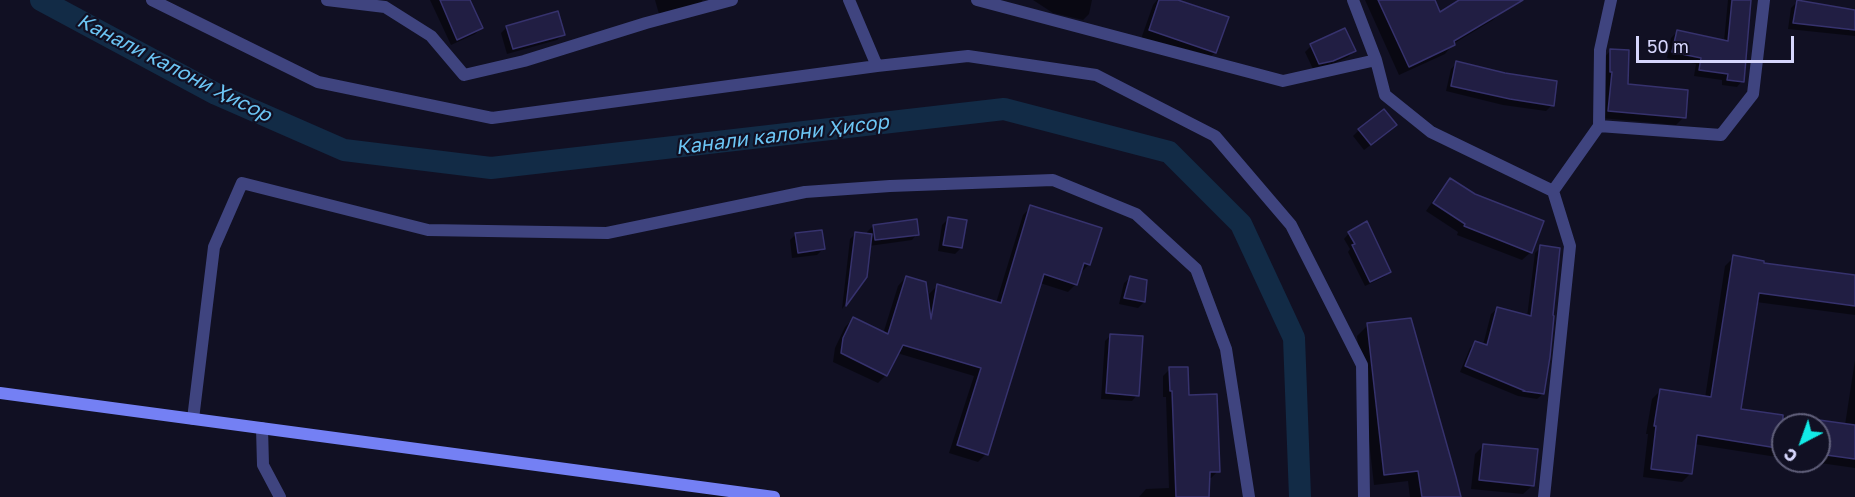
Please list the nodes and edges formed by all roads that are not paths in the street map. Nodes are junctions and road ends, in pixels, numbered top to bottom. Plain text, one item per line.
1 (152, 0) edge
2 (327, 0) edge
3 (732, 0) edge
4 (849, 0) edge
5 (976, 0) edge
6 (1353, 0) edge
7 (1611, 0) edge
8 (1764, 0) edge
9 (1376, 60) junction
10 (877, 66) junction
11 (1599, 126) junction
12 (1553, 191) junction
13 (0, 393) edge
14 (193, 419) junction
15 (262, 429) junction
16 (280, 497) edge
17 (774, 497) edge
18 (1249, 497) edge
19 (1364, 497) edge
20 (1544, 497) edge

1 - 10 street
2 - 3 street
4 - 10 street
5 - 9 street
6 - 9 street
7 - 11 street
8 - 11 street
9 - 12 street
10 - 19 street
11 - 12 street
12 - 20 street
13 - 14 main road
14 - 15 main road
14 - 18 street
15 - 16 street
15 - 17 main road

